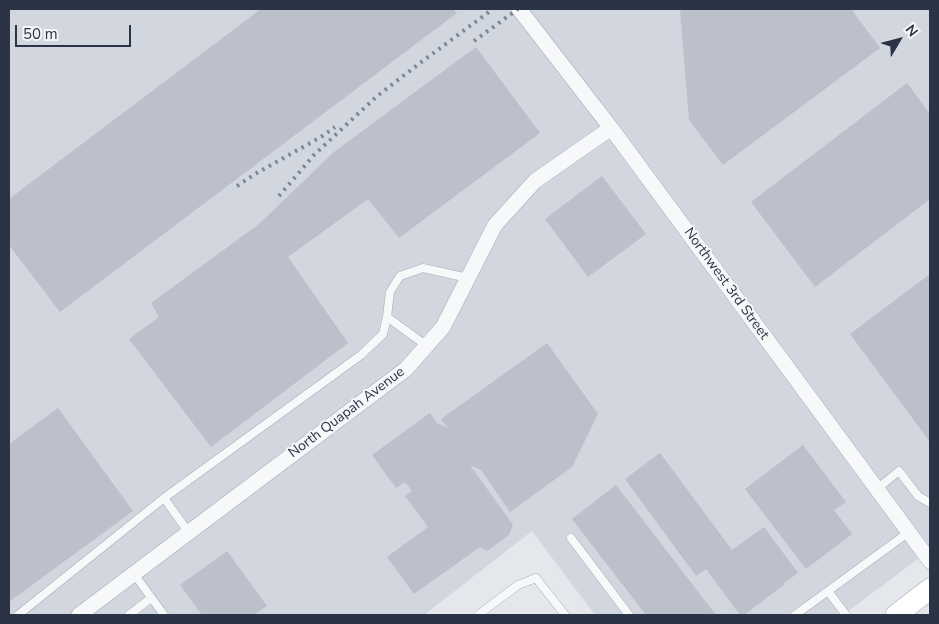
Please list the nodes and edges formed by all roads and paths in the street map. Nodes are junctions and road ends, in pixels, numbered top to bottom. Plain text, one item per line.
1 (519, 9) edge
2 (611, 128) junction
3 (468, 278) junction
4 (387, 317) junction
5 (426, 346) junction
6 (877, 488) junction
7 (164, 498) junction
8 (930, 503) edge
9 (909, 532) junction
10 (189, 533) junction
11 (571, 538) dead end
12 (930, 561) edge
13 (134, 574) junction
14 (930, 589) edge
15 (828, 591) junction
16 (151, 598) junction
17 (18, 615) edge
18 (79, 615) edge
19 (129, 615) edge
20 (164, 615) edge
21 (478, 615) edge
22 (565, 615) edge
23 (629, 615) edge
24 (795, 615) edge
25 (846, 615) edge
26 (896, 615) edge

1 - 2 street, Northwest 3rd Street
2 - 3 street, North Quapah Avenue
2 - 6 street, Northwest 3rd Street
3 - 4 lane
3 - 5 street, North Quapah Avenue
4 - 5 lane
4 - 7 lane
5 - 10 street, North Quapah Avenue
6 - 8 lane
6 - 9 street, Northwest 3rd Street
7 - 10 lane
7 - 17 lane
9 - 12 street, Northwest 3rd Street
9 - 15 lane
10 - 13 street, North Quapah Avenue
11 - 23 lane
13 - 16 lane
13 - 18 street, North Quapah Avenue
14 - 26 main road
15 - 24 lane
15 - 25 lane
16 - 19 lane
16 - 20 lane
21 - 22 lane

